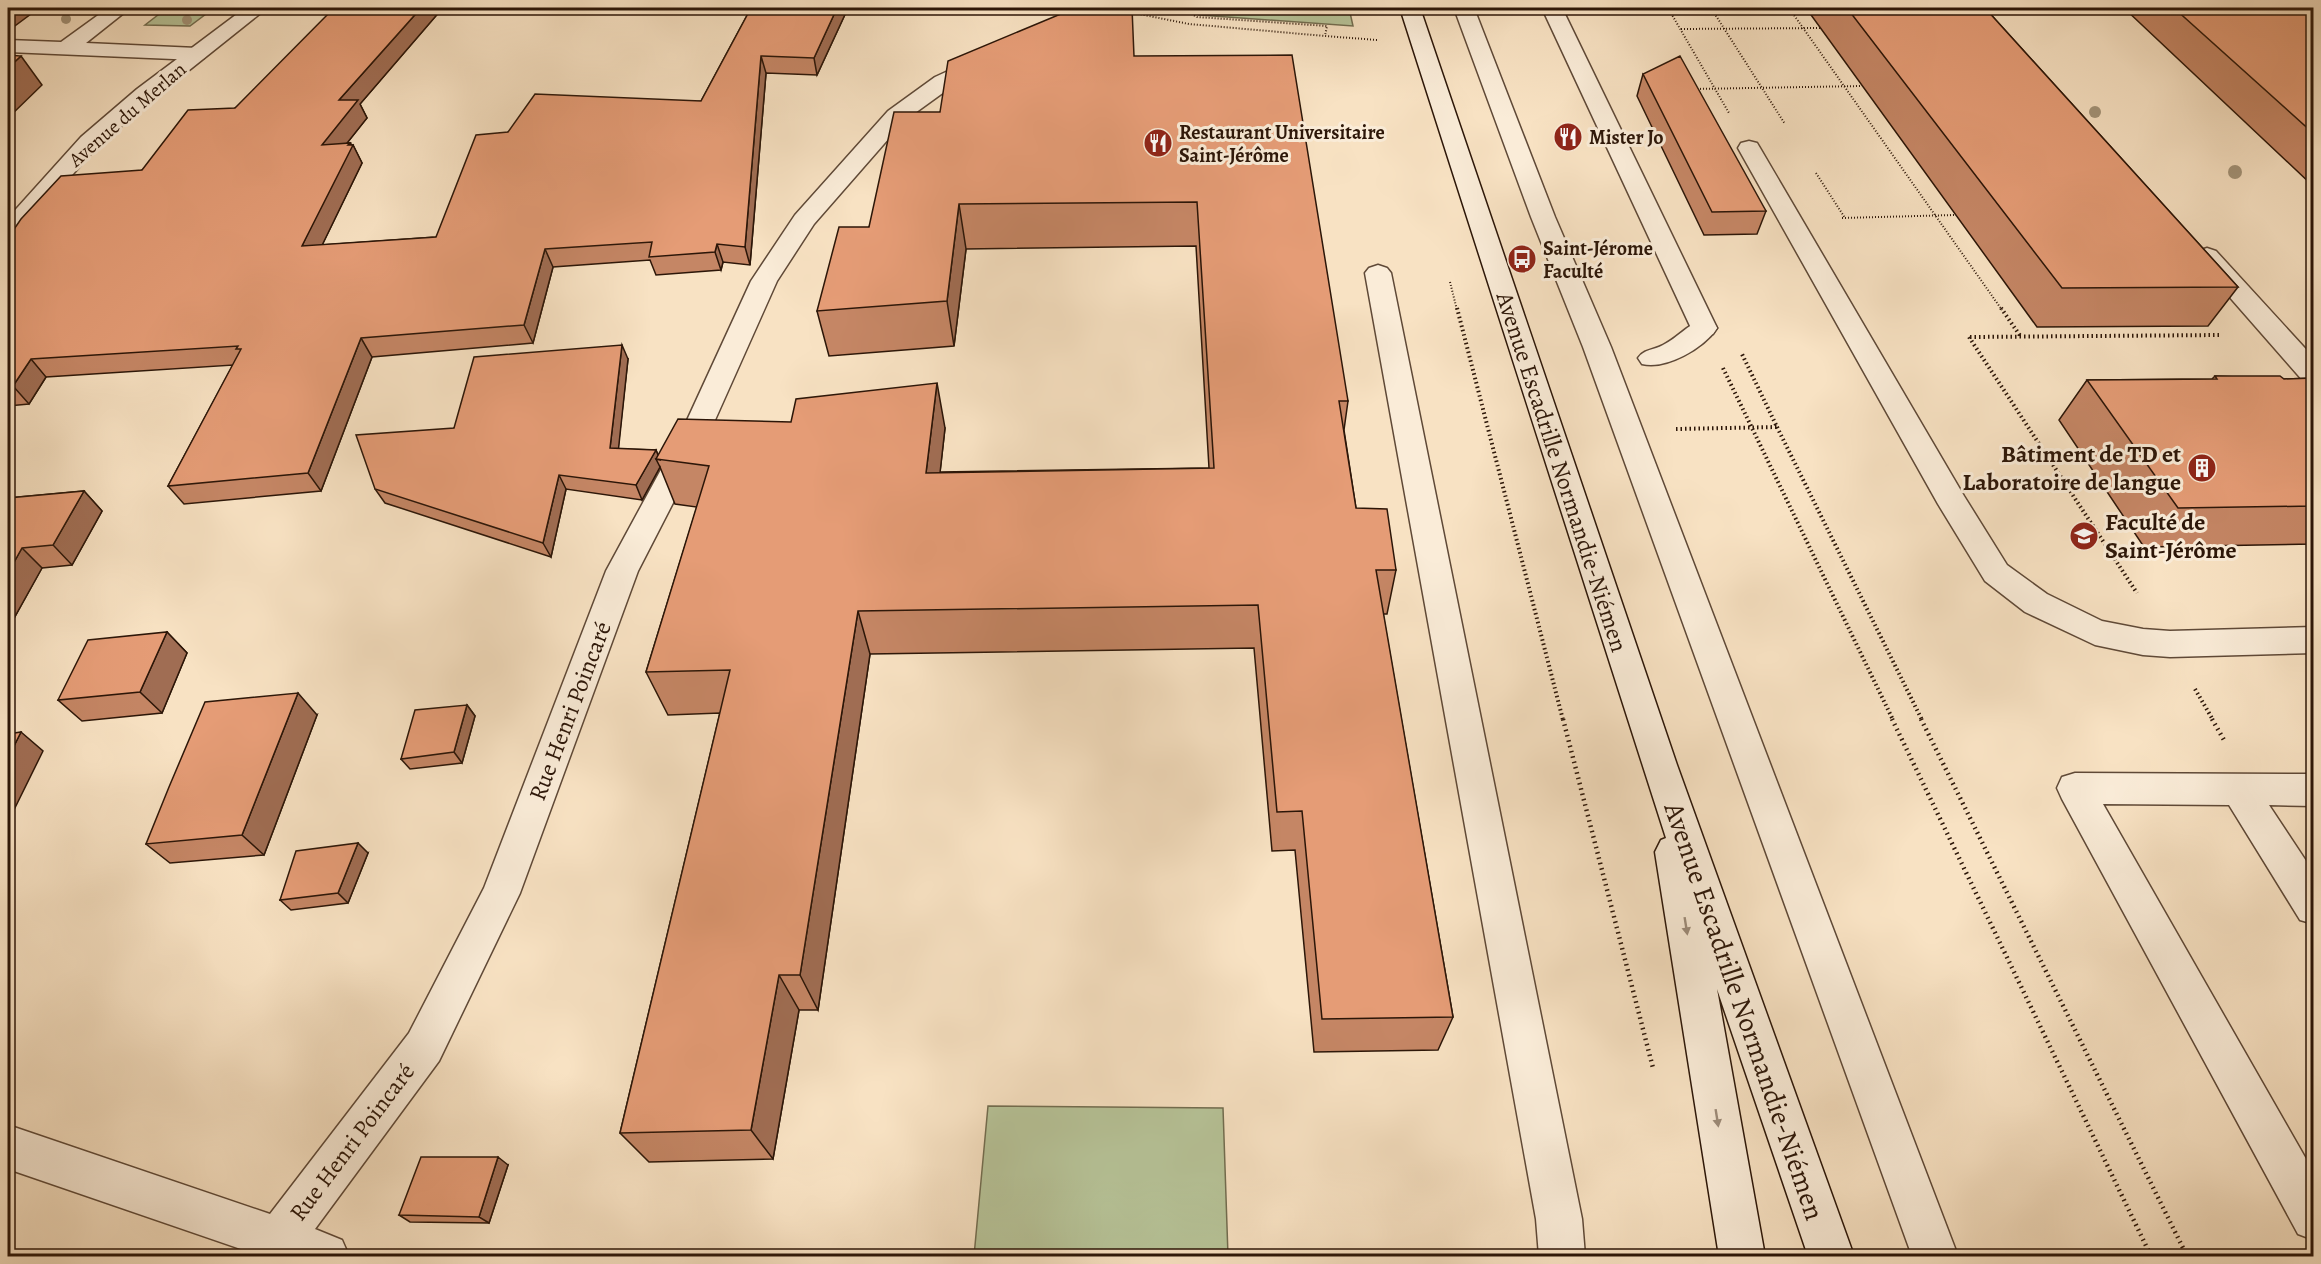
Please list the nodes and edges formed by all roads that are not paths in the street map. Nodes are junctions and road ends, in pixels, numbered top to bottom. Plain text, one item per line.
1 (120, 8) edge
2 (257, 8) edge
3 (1410, 8) edge
4 (1464, 8) edge
5 (1552, 8) edge
6 (8, 46) edge
7 (66, 48) junction
8 (1007, 49) edge
9 (197, 54) junction
10 (1749, 148) road end
11 (8, 232) edge
12 (2193, 239) edge
13 (1378, 273) dead end
14 (1652, 358) dead end
15 (2313, 376) edge
16 (2313, 640) edge
17 (1659, 765) junction
18 (2239, 789) junction
19 (2313, 790) edge
20 (2313, 907) edge
21 (8, 1147) edge
22 (2313, 1218) edge
23 (279, 1240) junction
24 (326, 1257) edge
25 (1562, 1257) edge
26 (1742, 1257) edge
27 (1831, 1257) edge
28 (1935, 1257) edge

1 - 7 street
2 - 9 street, Avenue du Merlan
3 - 17 street, Avenue Escadrille Normandie-Niémen
4 - 28 street
5 - 14 street
6 - 7 street
7 - 9 street
8 - 23 street, Rue Henri Poincaré
9 - 11 street, Avenue du Merlan
10 - 16 street
12 - 15 street
13 - 25 street
17 -> 26 street, Avenue Escadrille Normandie-Niémen
17 - 27 street, Avenue Escadrille Normandie-Niémen
18 - 19 street
18 - 20 street
18 - 22 street
21 - 23 street, Rue Henri Poincaré
23 - 24 street

